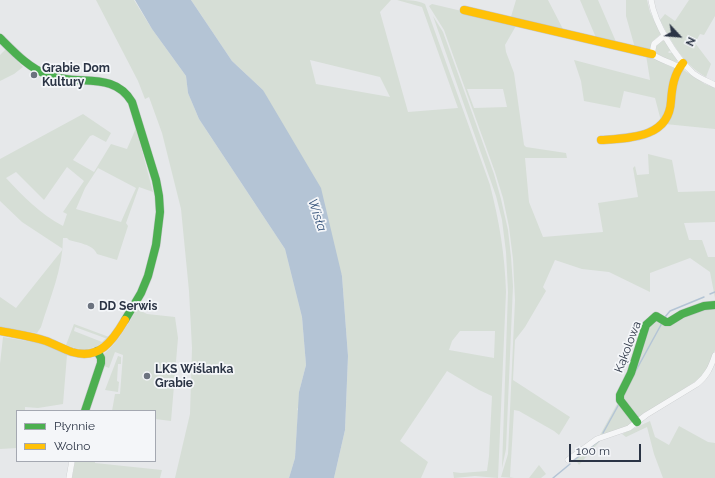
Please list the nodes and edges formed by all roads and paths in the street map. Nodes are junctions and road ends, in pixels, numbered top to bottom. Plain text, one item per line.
1 (651, 0) edge
2 (464, 10) dead end
3 (665, 35) junction
4 (0, 38) edge
5 (652, 54) junction
6 (681, 65) junction
7 (715, 85) edge
8 (602, 140) dead end
9 (715, 305) edge
10 (0, 331) edge
11 (97, 351) junction
12 (715, 355) edge
13 (85, 410) edge
14 (637, 422) junction
15 (568, 460) dead end
16 (72, 462) edge
17 (69, 478) edge

1 - 3 street
2 - 5 street
3 - 5 street
3 - 6 street
4 - 11 street
5 - 6 street
6 - 7 street
6 - 8 street
9 - 14 street, Kąkolowa
10 - 11 street
11 - 13 street
12 - 14 street
14 - 15 street
16 - 17 street

